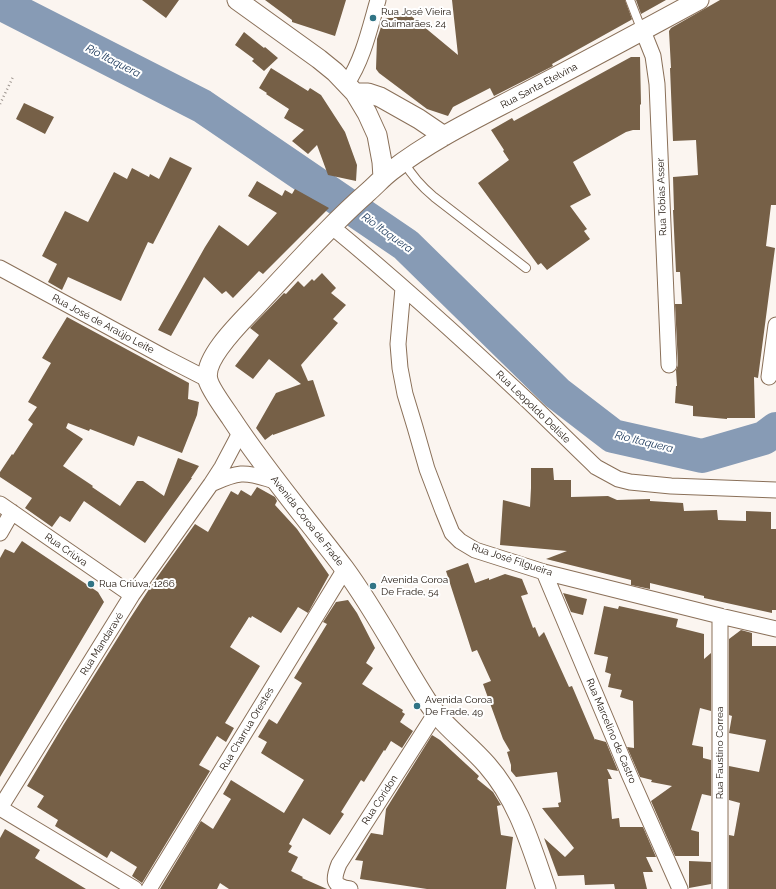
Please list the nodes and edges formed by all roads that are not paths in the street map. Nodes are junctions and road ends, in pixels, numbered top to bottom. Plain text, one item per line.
1 (237, 0) edge
2 (378, 0) edge
3 (630, 0) edge
4 (698, 0) edge
5 (642, 31) junction
6 (351, 88) junction
7 (444, 136) junction
8 (404, 162) junction
9 (378, 182) junction
10 (337, 220) junction
11 (0, 268) edge
12 (526, 268) dead end
13 (403, 288) junction
14 (776, 325) edge
15 (669, 365) dead end
16 (769, 377) dead end
17 (207, 379) junction
18 (240, 433) junction
19 (275, 481) junction
20 (211, 484) junction
21 (776, 490) edge
22 (6, 508) edge
23 (0, 533) edge
24 (345, 570) junction
25 (544, 572) junction
26 (132, 595) junction
27 (720, 616) junction
28 (776, 630) edge
29 (435, 714) junction
30 (0, 808) edge
31 (346, 888) edge
32 (135, 889) edge
33 (149, 889) edge
34 (546, 889) edge
35 (680, 889) edge
36 (720, 889) edge

1 - 6 street
2 - 6 street
3 - 5 lane
4 - 5 street, Rua Santa Etelvina
5 - 7 street, Rua Santa Etelvina
5 - 15 street, Rua Tobias Asser
6 - 7 street
6 - 9 street
7 - 8 street, Rua Santa Etelvina
8 - 9 street, Rua Santa Etelvina
8 - 12 lane
9 - 10 street
10 - 13 street, Rua Leopoldo Delisle
10 - 17 street
11 - 17 street, Rua José de Araújo Leite
13 - 21 street, Rua Leopoldo Delisle
13 - 25 street, Rua José Filgueira
14 - 16 street
17 - 18 street, Avenida Coroa de Frade
18 - 19 street, Avenida Coroa de Frade
18 - 20 street, Rua Mandaravé
19 - 20 street
19 - 24 street, Avenida Coroa de Frade
20 - 26 street, Rua Mandaravé
22 - 23 street
22 - 26 street, Rua Criúva
24 - 29 street, Avenida Coroa de Frade
24 - 33 street, Rua Charrua Orestes
25 - 27 street, Rua José Filgueira
25 - 35 street, Rua Marcelino de Castro
26 - 30 street, Rua Mandaravé
27 - 28 street, Rua José Filgueira
27 - 36 street, Rua Faustino Correa
29 - 31 street, Rua Coridon
29 - 34 street, Avenida Coroa de Frade
30 - 32 street

